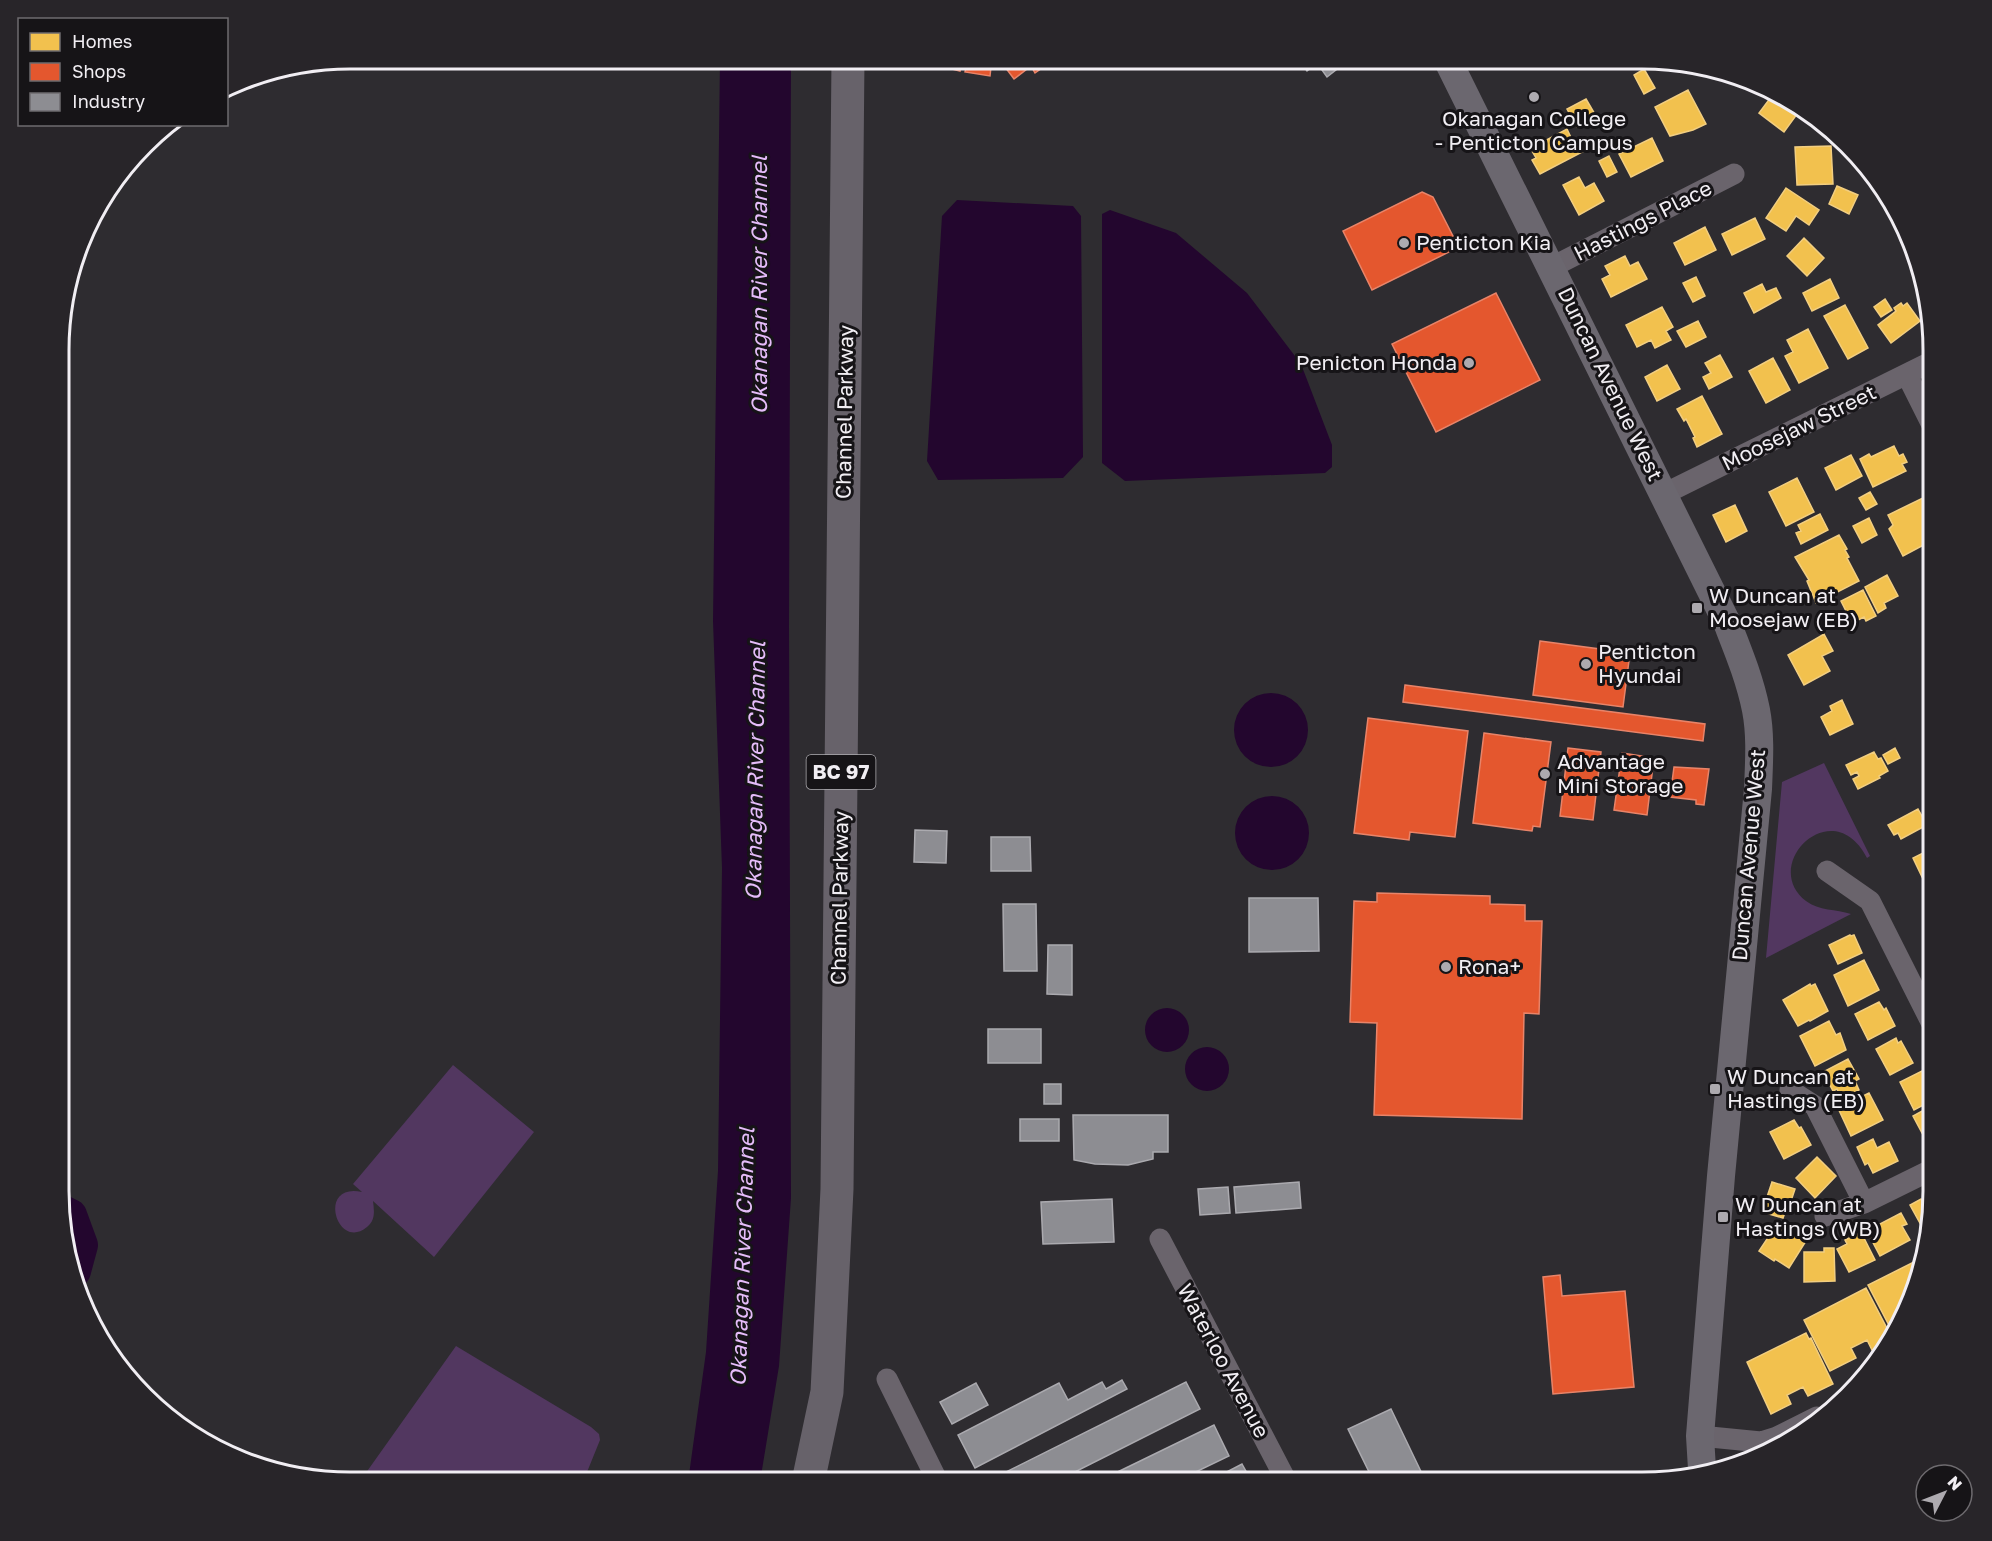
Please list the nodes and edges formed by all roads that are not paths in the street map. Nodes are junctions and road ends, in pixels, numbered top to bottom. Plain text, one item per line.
1 (848, 69) edge
2 (1453, 69) edge
3 (1734, 174) dead end
4 (1552, 267) junction
5 (1923, 367) edge
6 (1907, 375) junction
7 (1923, 406) edge
8 (1664, 494) junction
9 (1827, 871) dead end
10 (1923, 1006) edge
11 (1790, 1090) dead end
12 (1923, 1174) edge
13 (1864, 1203) junction
14 (1825, 1216) dead end
15 (1160, 1239) dead end
16 (887, 1379) dead end
17 (1783, 1434) edge
18 (1700, 1436) junction
19 (1702, 1466) edge
20 (810, 1472) edge
21 (933, 1472) edge
22 (1282, 1472) edge

1 - 20 highway, Channel Parkway / BC 97
2 - 4 street, Duncan Avenue West
3 - 4 street, Hastings Place
4 - 8 street, Duncan Avenue West
5 - 6 street, Moosejaw Street
6 - 7 street
6 - 8 street, Moosejaw Street
8 - 18 street, Duncan Avenue West
9 - 10 street
11 - 13 street
12 - 13 street
13 - 14 street
15 - 22 street, Waterloo Avenue
16 - 21 street
17 - 18 street
18 - 19 street, Duncan Avenue West

